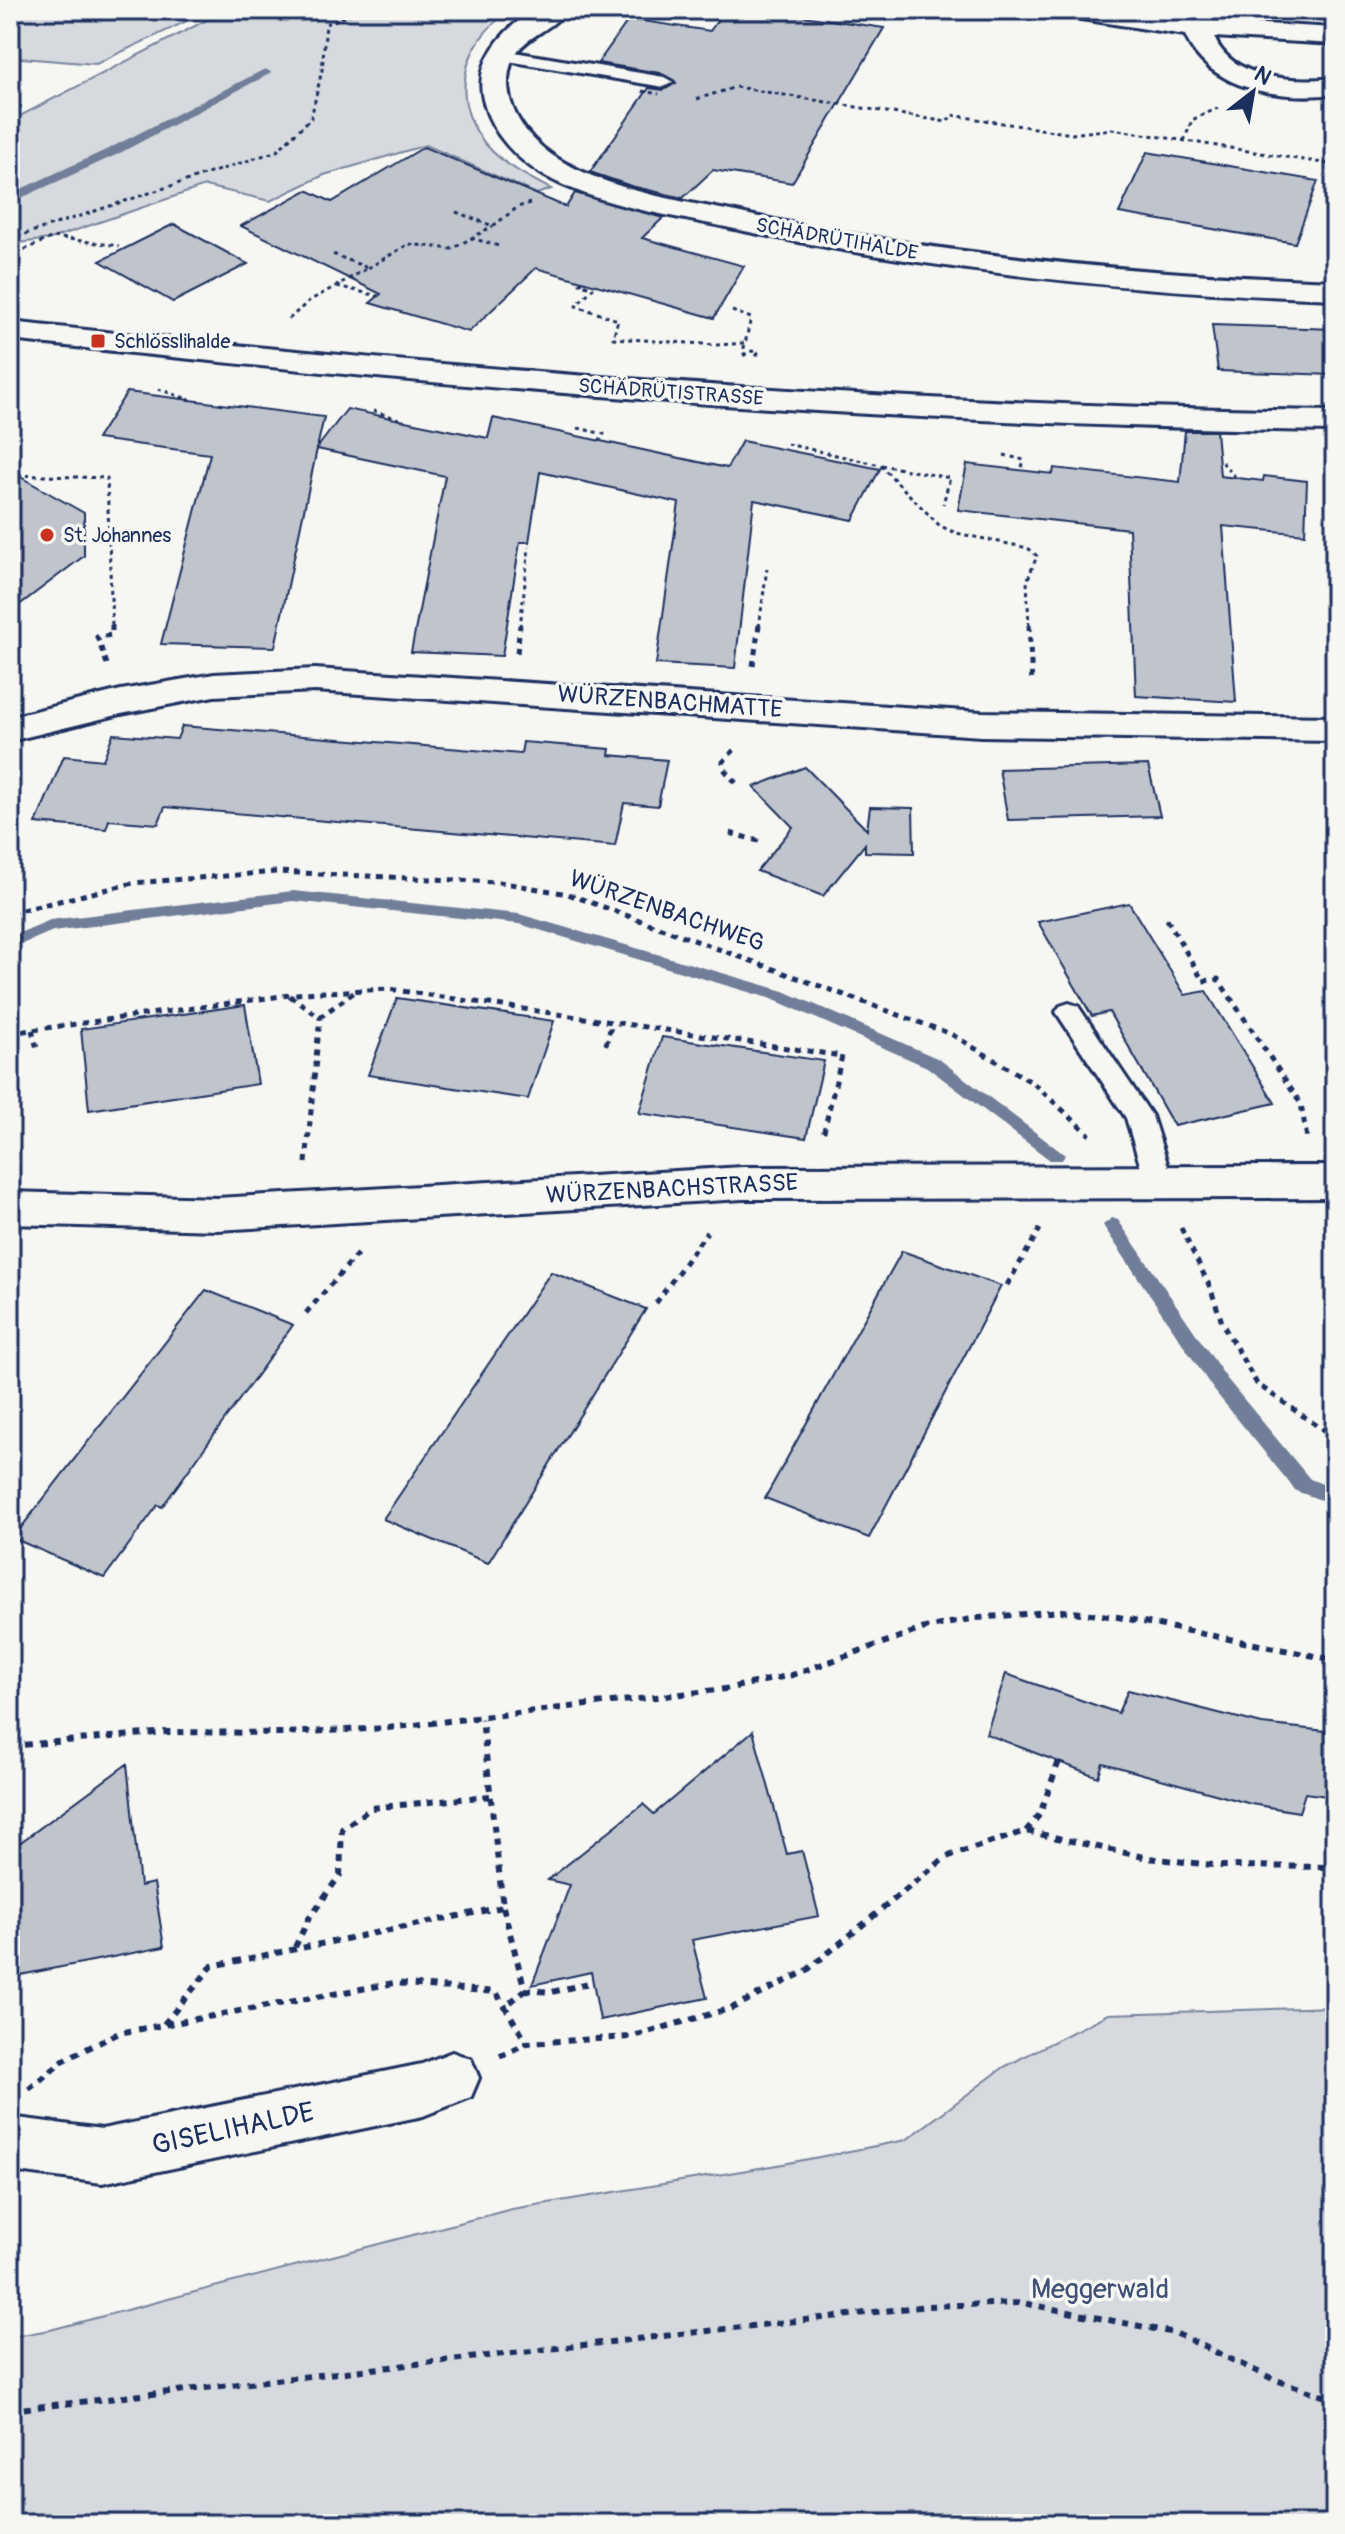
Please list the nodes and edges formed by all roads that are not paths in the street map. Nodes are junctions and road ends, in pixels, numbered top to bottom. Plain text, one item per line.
1 (553, 10) edge
2 (1075, 10) edge
3 (1196, 28) junction
4 (1335, 36) edge
5 (502, 55) junction
6 (1335, 86) edge
7 (664, 90) road end
8 (1335, 290) edge
9 (10, 331) edge
10 (1335, 421) edge
11 (10, 729) edge
12 (1335, 729) edge
13 (1069, 1012) dead end
14 (1326, 1183) edge
15 (1160, 1185) junction
16 (10, 1208) edge
17 (452, 2078) dead end
18 (10, 2144) edge

1 - 5 street
2 - 3 street
3 - 4 street
3 - 6 street
5 - 7 lane
5 - 8 street, SCHÄDRÜTIHALDE
9 - 10 street, SCHÄDRÜTISTRASSE
11 - 12 street, WÜRZENBACHMATTE
13 - 15 lane
14 - 15 street, WÜRZENBACHSTRASSE
15 - 16 street, WÜRZENBACHSTRASSE
17 - 18 street, GISELIHALDE

